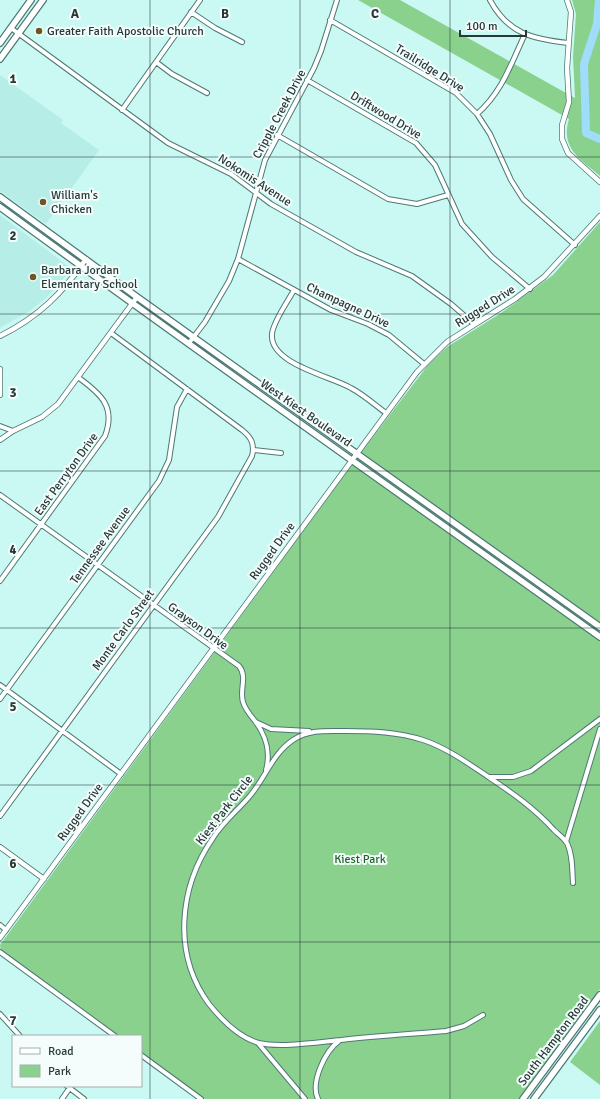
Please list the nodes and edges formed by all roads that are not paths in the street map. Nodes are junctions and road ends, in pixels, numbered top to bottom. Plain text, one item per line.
1 (31, 0) edge
2 (43, 0) edge
3 (200, 0) edge
4 (336, 0) edge
5 (490, 0) edge
6 (567, 0) edge
7 (192, 12) junction
8 (330, 20) junction
9 (11, 28) junction
10 (18, 34) junction
11 (524, 34) junction
12 (242, 42) dead end
13 (0, 43) edge
14 (568, 43) junction
15 (0, 59) edge
16 (156, 62) junction
17 (307, 80) junction
18 (207, 93) dead end
19 (122, 110) junction
20 (477, 114) junction
21 (277, 135) junction
22 (600, 182) edge
23 (255, 192) junction
24 (448, 195) junction
25 (0, 197) edge
26 (8, 203) junction
27 (1, 208) edge
28 (600, 216) edge
29 (47, 231) junction
30 (42, 238) junction
31 (575, 245) junction
32 (238, 259) junction
33 (86, 260) junction
34 (81, 266) junction
35 (530, 289) junction
36 (294, 290) junction
37 (137, 298) junction
38 (132, 304) junction
39 (474, 324) junction
40 (111, 333) junction
41 (0, 336) edge
42 (194, 337) junction
43 (189, 344) junction
44 (424, 364) junction
45 (0, 369) edge
46 (79, 378) junction
47 (187, 389) junction
48 (274, 394) junction
49 (0, 395) edge
50 (270, 401) junction
51 (386, 413) junction
52 (0, 426) edge
53 (13, 431) junction
54 (0, 440) edge
55 (253, 450) junction
56 (281, 452) dead end
57 (357, 453) junction
58 (352, 459) junction
59 (0, 495) edge
60 (42, 524) junction
61 (97, 565) junction
62 (0, 581) edge
63 (153, 606) junction
64 (600, 627) edge
65 (600, 638) edge
66 (213, 649) junction
67 (0, 685) edge
68 (6, 690) junction
69 (0, 699) edge
70 (600, 719) edge
71 (255, 721) junction
72 (600, 729) edge
73 (62, 730) junction
74 (312, 731) junction
75 (122, 774) junction
76 (264, 774) junction
77 (489, 777) junction
78 (0, 816) edge
79 (566, 842) junction
80 (0, 847) edge
81 (44, 879) junction
82 (573, 883) dead end
83 (0, 925) edge
84 (6, 930) junction
85 (0, 938) edge
86 (0, 952) edge
87 (600, 995) edge
88 (600, 1010) edge
89 (0, 1014) edge
90 (483, 1015) dead end
91 (108, 1034) edge
92 (19, 1035) edge
93 (341, 1040) junction
94 (258, 1042) junction
95 (142, 1056) edge
96 (69, 1087) edge
97 (62, 1099) edge
98 (84, 1099) edge
99 (201, 1099) edge
100 (305, 1099) edge
101 (318, 1099) edge
102 (523, 1099) edge
103 (534, 1099) edge

1 - 9 main road
2 - 10 main road
3 - 7 street
4 - 8 street, Cripple Creek Drive
5 - 11 street
6 - 14 street
7 - 12 street
7 - 16 street
8 - 17 street, Cripple Creek Drive
8 - 20 street, Trailridge Drive
9 - 10 street, Nokomis Avenue
9 - 13 main road
10 - 15 main road
10 - 19 street, Nokomis Avenue
11 - 14 street
11 - 20 street
14 - 22 street
16 - 18 street
16 - 19 street
17 - 21 street, Cripple Creek Drive
17 - 24 street, Driftwood Drive
19 - 23 street, Nokomis Avenue
20 - 31 street, Trailridge Drive
21 - 23 street, Cripple Creek Drive
21 - 24 street
23 - 32 street, Cripple Creek Drive
23 - 39 street, Nokomis Avenue
24 - 35 street, Driftwood Drive
25 - 26 main road, West Kiest Boulevard
26 - 27 main road
26 - 29 main road, West Kiest Boulevard
27 - 30 main road, West Kiest Boulevard
28 - 31 street, Rugged Drive
29 - 30 main road
29 - 33 main road, West Kiest Boulevard
30 - 34 main road, West Kiest Boulevard
31 - 35 street, Rugged Drive
32 - 36 street, Champagne Drive
32 - 42 street, Cripple Creek Drive
33 - 34 street
33 - 37 main road, West Kiest Boulevard
34 - 38 main road, West Kiest Boulevard
34 - 41 street
35 - 39 street, Rugged Drive
36 - 44 street, Champagne Drive
36 - 51 street
37 - 38 street
37 - 42 main road, West Kiest Boulevard
38 - 40 street
38 - 43 main road, West Kiest Boulevard
39 - 44 street, Rugged Drive
40 - 46 street
40 - 47 street
42 - 43 street, Cripple Creek Drive
42 - 48 main road, West Kiest Boulevard
43 - 50 main road, West Kiest Boulevard
44 - 51 street, Rugged Drive
45 - 49 street
46 - 53 street
46 - 60 street, East Perryton Drive
47 - 55 street
47 - 61 street, Tennessee Avenue
48 - 50 main road
48 - 57 main road, West Kiest Boulevard
50 - 58 main road, West Kiest Boulevard
51 - 57 street, Rugged Drive
52 - 53 street
53 - 54 street
55 - 56 street
55 - 63 street, Monte Carlo Street
57 - 58 street, Rugged Drive
57 - 64 main road, West Kiest Boulevard
58 - 65 main road, West Kiest Boulevard
58 - 66 street, Rugged Drive
59 - 60 street, Grayson Drive
60 - 61 street, Grayson Drive
60 - 62 street, East Perryton Drive
61 - 63 street, Grayson Drive
61 - 68 street, Tennessee Avenue
63 - 66 street, Grayson Drive
63 - 73 street, Monte Carlo Street
66 - 71 street, Grayson Drive
66 - 75 street, Rugged Drive
67 - 68 street
68 - 69 street, Tennessee Avenue
68 - 73 street
70 - 77 street
71 - 74 street
71 - 76 street, Grayson Drive
72 - 79 street
73 - 75 street
73 - 78 street, Monte Carlo Street
74 - 76 street, Kiest Park Circle
74 - 77 street, Kiest Park Circle
75 - 81 street, Rugged Drive
76 - 94 street, Kiest Park Circle
77 - 79 street, Kiest Park Circle
79 - 82 street, Kiest Park Circle
80 - 81 street
81 - 84 street, Rugged Drive
83 - 84 street
84 - 85 street, Rugged Drive
86 - 91 street
87 - 102 main road, South Hampton Road
88 - 103 main road, South Hampton Road
89 - 92 street
90 - 93 street, Kiest Park Circle
93 - 94 street, Kiest Park Circle
93 - 101 street
94 - 100 street
95 - 99 street
96 - 97 street
96 - 98 street

